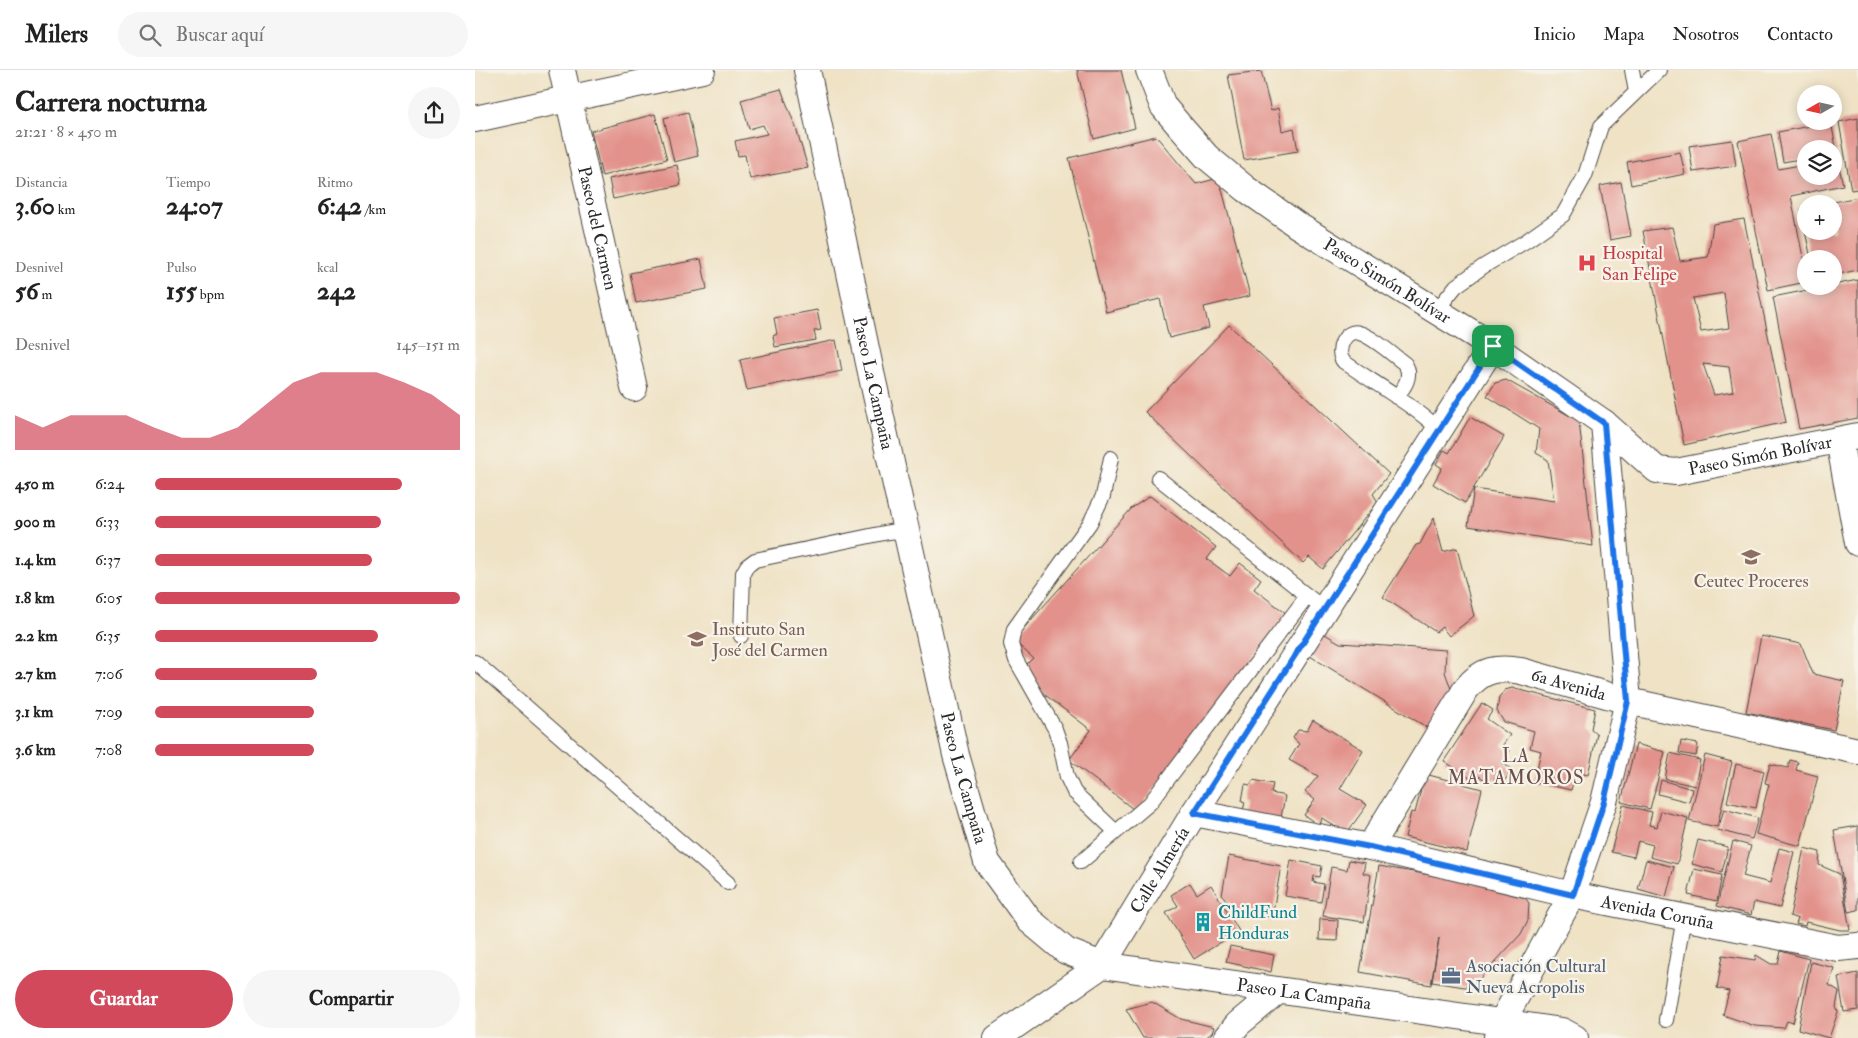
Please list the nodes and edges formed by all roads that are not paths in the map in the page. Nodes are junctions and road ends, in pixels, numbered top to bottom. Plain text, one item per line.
1 (562, 70) edge
2 (703, 70) edge
3 (807, 70) edge
4 (1149, 70) edge
5 (1633, 70) edge
6 (1662, 71) edge
7 (1636, 92) junction
8 (568, 98) junction
9 (475, 119) edge
10 (1436, 311) junction
11 (1493, 346) junction
12 (634, 388) dead end
13 (1396, 397) junction
14 (1604, 423) junction
15 (1440, 430) junction
16 (1848, 438) edge
17 (1111, 458) dead end
18 (1159, 478) dead end
19 (906, 530) junction
20 (1858, 543) edge
21 (1316, 602) junction
22 (741, 636) dead end
23 (475, 662) edge
24 (1628, 701) junction
25 (1858, 752) edge
26 (1194, 813) junction
27 (1116, 832) junction
28 (1370, 847) junction
29 (1081, 862) dead end
30 (728, 883) dead end
31 (1573, 895) junction
32 (1684, 917) junction
33 (1858, 946) edge
34 (1102, 965) junction
35 (1278, 991) junction
36 (1666, 1020) dead end
37 (1499, 1030) edge
38 (997, 1038) edge
39 (1227, 1038) edge
40 (1575, 1038) edge

1 - 8 street, Paseo del Carmen
2 - 8 street
3 - 19 street, Paseo La Campaña
4 - 10 street, Paseo Simón Bolívar
5 - 7 lane
6 - 7 lane
7 - 10 lane
8 - 9 street
8 - 12 street, Paseo del Carmen
10 - 11 street, Paseo Simón Bolívar
11 - 14 street, Paseo Simón Bolívar
11 - 15 street, Calle Almería
13 - 13 lane
13 - 15 lane
14 - 16 street, Paseo Simón Bolívar
14 - 24 street
15 - 21 street, Calle Almería
16 - 20 street
17 - 27 lane
18 - 21 lane
19 - 22 lane
19 - 34 street, Paseo La Campaña
21 - 26 street, Calle Almería
21 - 27 lane
23 - 30 lane
24 - 25 street, 6a Avenida
24 - 28 street, 6a Avenida
24 - 31 street
26 - 28 street, Avenida Coruña
26 - 34 street, Calle Almería
27 - 29 lane
28 - 31 street, Avenida Coruña
31 - 32 street, Avenida Coruña
31 - 37 street
32 - 33 street, Avenida Coruña
32 - 36 lane
34 - 35 street, Paseo La Campaña
34 - 38 street
35 - 37 street, Paseo La Campaña
35 - 39 street
37 - 40 street, Paseo La Campaña

